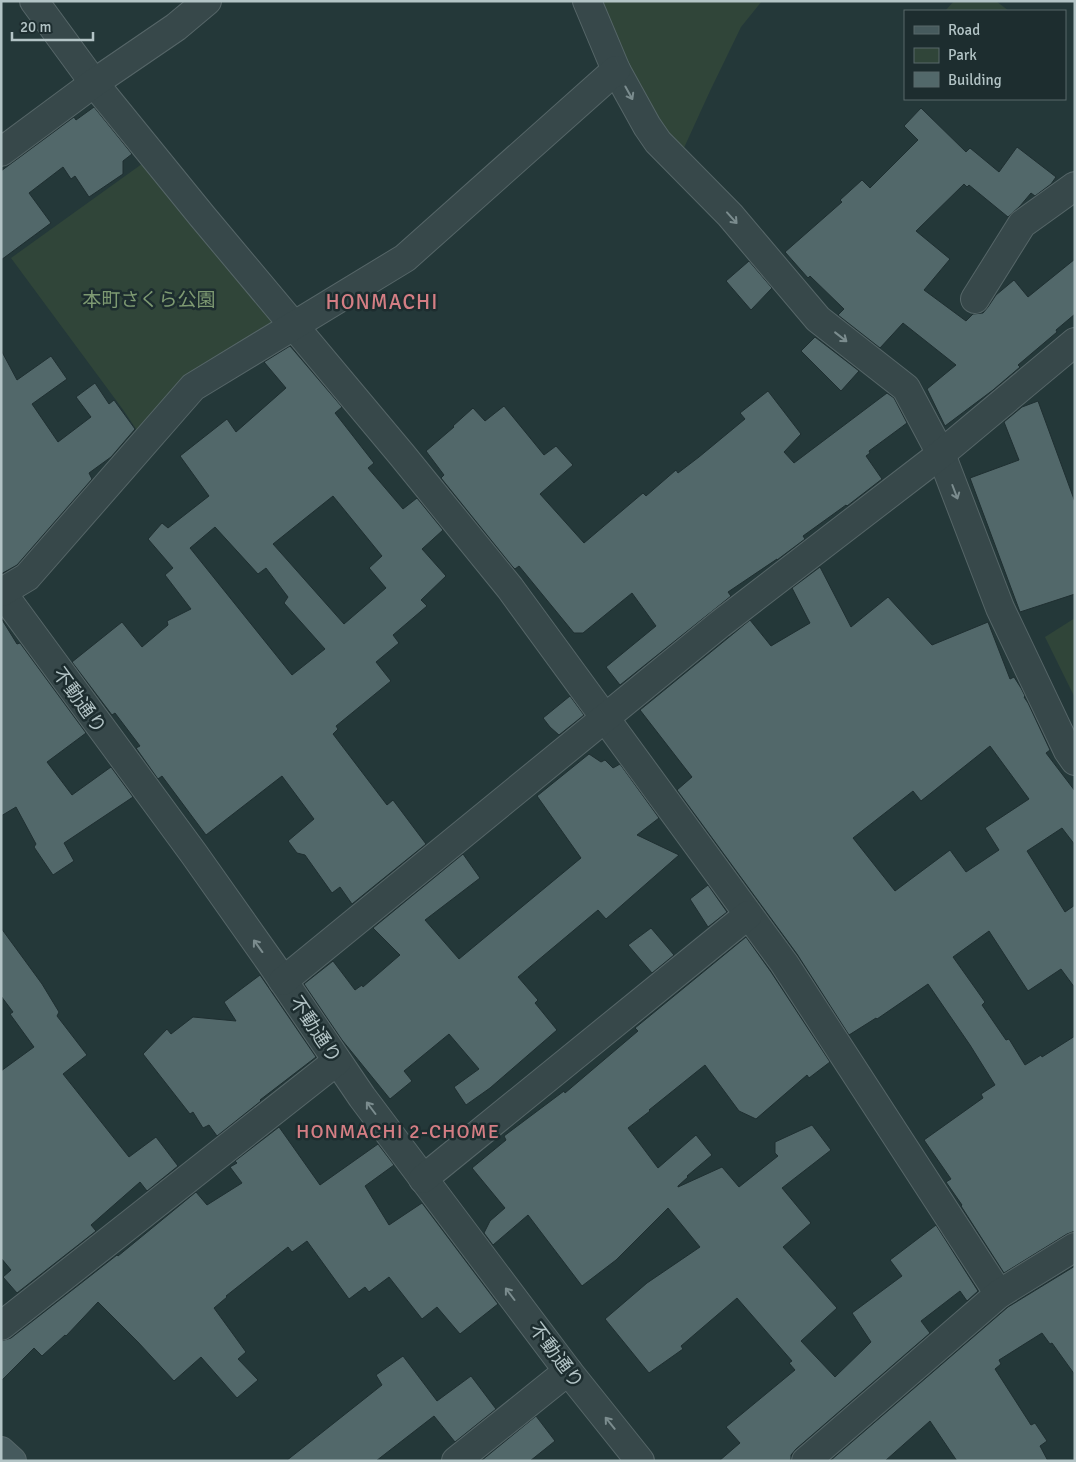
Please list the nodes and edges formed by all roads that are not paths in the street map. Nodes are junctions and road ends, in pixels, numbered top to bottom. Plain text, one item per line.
1 (34, 1) edge
2 (207, 1) edge
3 (587, 1) edge
4 (616, 70) junction
5 (94, 83) junction
6 (1, 152) edge
7 (1075, 186) edge
8 (975, 299) dead end
9 (293, 327) junction
10 (1075, 342) edge
11 (941, 454) junction
12 (2, 591) edge
13 (604, 718) junction
14 (1075, 761) edge
15 (748, 915) junction
16 (283, 981) junction
17 (337, 1061) junction
18 (423, 1178) junction
19 (1075, 1247) edge
20 (999, 1294) junction
21 (1, 1326) edge
22 (568, 1371) junction
23 (1, 1450) edge
24 (12, 1461) edge
25 (456, 1461) edge
26 (640, 1461) edge
27 (806, 1461) edge

1 - 5 street
2 - 5 street
3 - 4 street
4 - 9 street
4 -> 11 street
5 - 6 street
5 - 9 street
7 - 8 street
9 - 12 street
9 - 13 street
10 - 11 street
11 - 13 street
11 -> 14 street
16 -> 12 street, 不動通り
13 - 15 street
13 - 16 street
15 - 18 street
15 - 20 street
16 - 17 street, 不動通り
18 -> 17 street, 不動通り
17 - 21 street
22 -> 18 street, 不動通り
19 - 20 street
20 - 27 street
22 - 25 street
26 -> 22 street, 不動通り
23 - 24 main road

